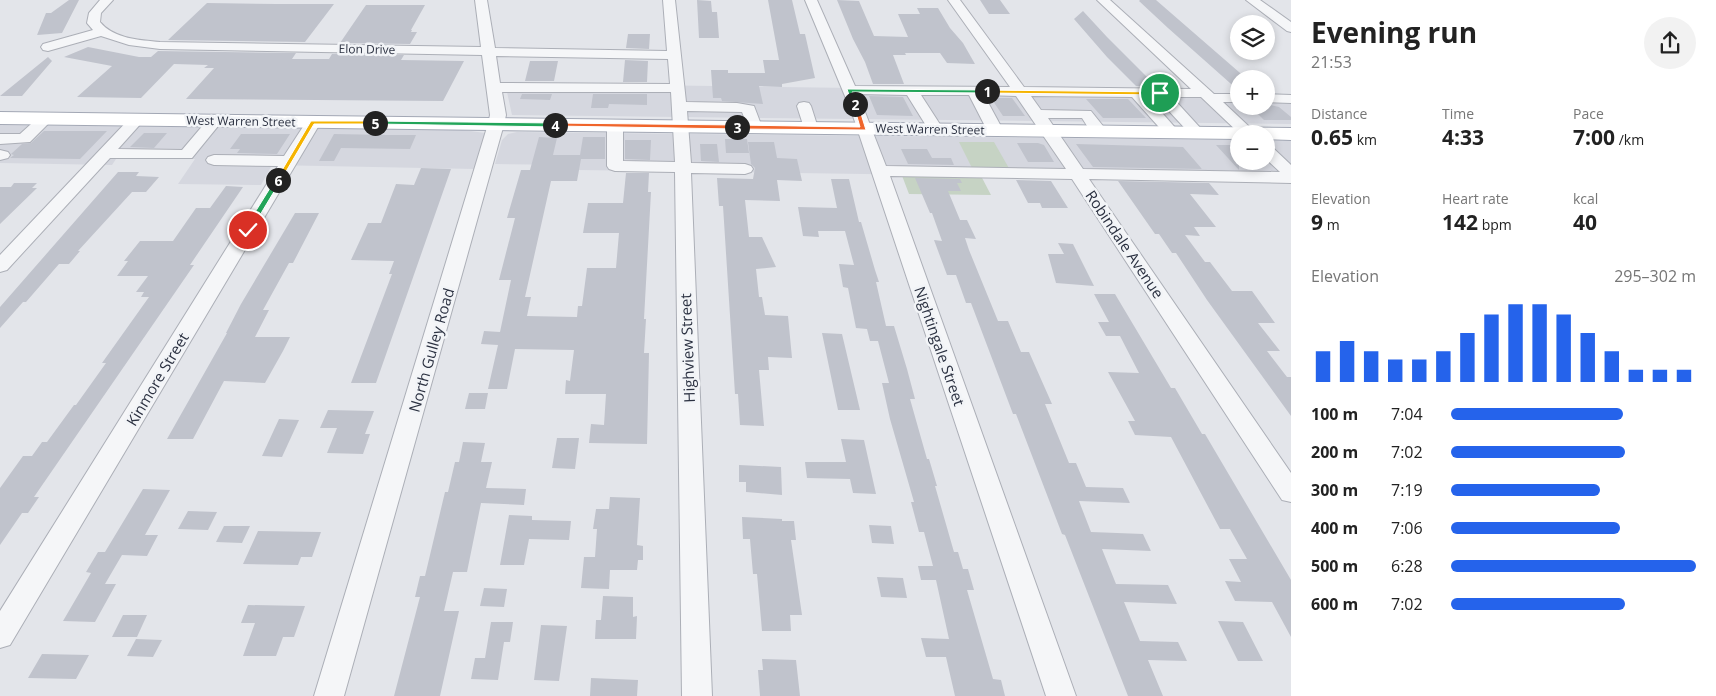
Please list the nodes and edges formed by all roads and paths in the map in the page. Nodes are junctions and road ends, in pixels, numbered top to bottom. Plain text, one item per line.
1 (107, 0) edge
2 (481, 0) edge
3 (669, 0) edge
4 (812, 0) edge
5 (954, 0) edge
6 (1103, 0) edge
7 (1252, 0) edge
8 (1291, 28) edge
9 (102, 32) junction
10 (48, 47) dead end
11 (488, 52) junction
12 (674, 55) junction
13 (494, 88) junction
14 (849, 90) junction
15 (911, 90) junction
16 (974, 91) junction
17 (1022, 92) junction
18 (1137, 93) junction
19 (1160, 93) junction
20 (1206, 96) junction
21 (1230, 97) edge
22 (1275, 98) edge
23 (1291, 99) edge
24 (804, 106) dead end
25 (679, 107) junction
26 (1037, 114) junction
27 (0, 118) edge
28 (46, 118) junction
29 (137, 119) junction
30 (215, 120) junction
31 (313, 122) junction
32 (496, 124) junction
33 (1240, 125) edge
34 (615, 126) junction
35 (810, 128) junction
36 (864, 128) junction
37 (935, 129) junction
38 (995, 130) junction
39 (1050, 131) junction
40 (1099, 131) junction
41 (1171, 132) junction
42 (1196, 132) junction
43 (1230, 133) edge
44 (1275, 134) edge
45 (1291, 134) edge
46 (0, 139) edge
47 (105, 153) junction
48 (1275, 159) edge
49 (214, 160) dead end
50 (289, 161) junction
51 (682, 168) junction
52 (745, 169) dead end
53 (879, 171) junction
54 (1078, 173) junction
55 (1291, 174) edge
56 (1291, 178) edge
57 (0, 266) edge
58 (1291, 493) edge
59 (0, 636) edge
60 (329, 696) edge
61 (697, 696) edge
62 (1061, 696) edge

1 - 9 street
2 - 11 street, North Gulley Road
3 - 12 street, Highview Street
4 - 14 street, Nightingale Street
5 - 17 street, Robindale Avenue
6 - 20 street
7 - 8 street
9 - 10 street
9 - 11 street, Elon Drive
11 - 12 street, Elon Drive
11 - 13 street, North Gulley Road
12 - 25 street, Highview Street
13 - 25 street
13 - 32 street, North Gulley Road
14 - 15 street
14 - 36 street, Nightingale Street
15 - 16 street
15 - 37 street
16 - 17 street
16 - 38 street
17 - 18 street
17 - 26 street, Robindale Avenue
18 - 19 street
18 - 41 street
19 - 20 street
19 - 42 street
20 - 21 street
20 - 33 street
22 - 23 street
24 - 35 street
25 - 34 main road, West Warren Street
25 - 35 main road, West Warren Street
25 - 51 street, Highview Street
26 - 39 street, Robindale Avenue
26 - 40 street
27 - 28 main road, West Warren Street
28 - 29 main road, West Warren Street
28 - 46 street
29 - 30 main road, West Warren Street
29 - 47 street
30 - 31 main road, West Warren Street
30 - 47 street
31 - 32 main road, West Warren Street
31 - 50 street, Kinmore Street
32 - 34 main road, West Warren Street
32 - 60 street, North Gulley Road
34 - 51 street
35 - 36 main road, West Warren Street
36 - 37 main road, West Warren Street
36 - 53 street, Nightingale Street
37 - 38 main road, West Warren Street
38 - 39 main road, West Warren Street
39 - 40 main road, West Warren Street
39 - 54 street, Robindale Avenue
40 - 41 main road, West Warren Street
41 - 42 main road, West Warren Street
42 - 43 main road, West Warren Street
44 - 45 main road, West Warren Street
47 - 57 street
48 - 55 street
49 - 50 street
50 - 59 street, Kinmore Street
51 - 52 street
51 - 61 street, Highview Street
53 - 54 street
53 - 62 street, Nightingale Street
54 - 56 street
54 - 58 street, Robindale Avenue

